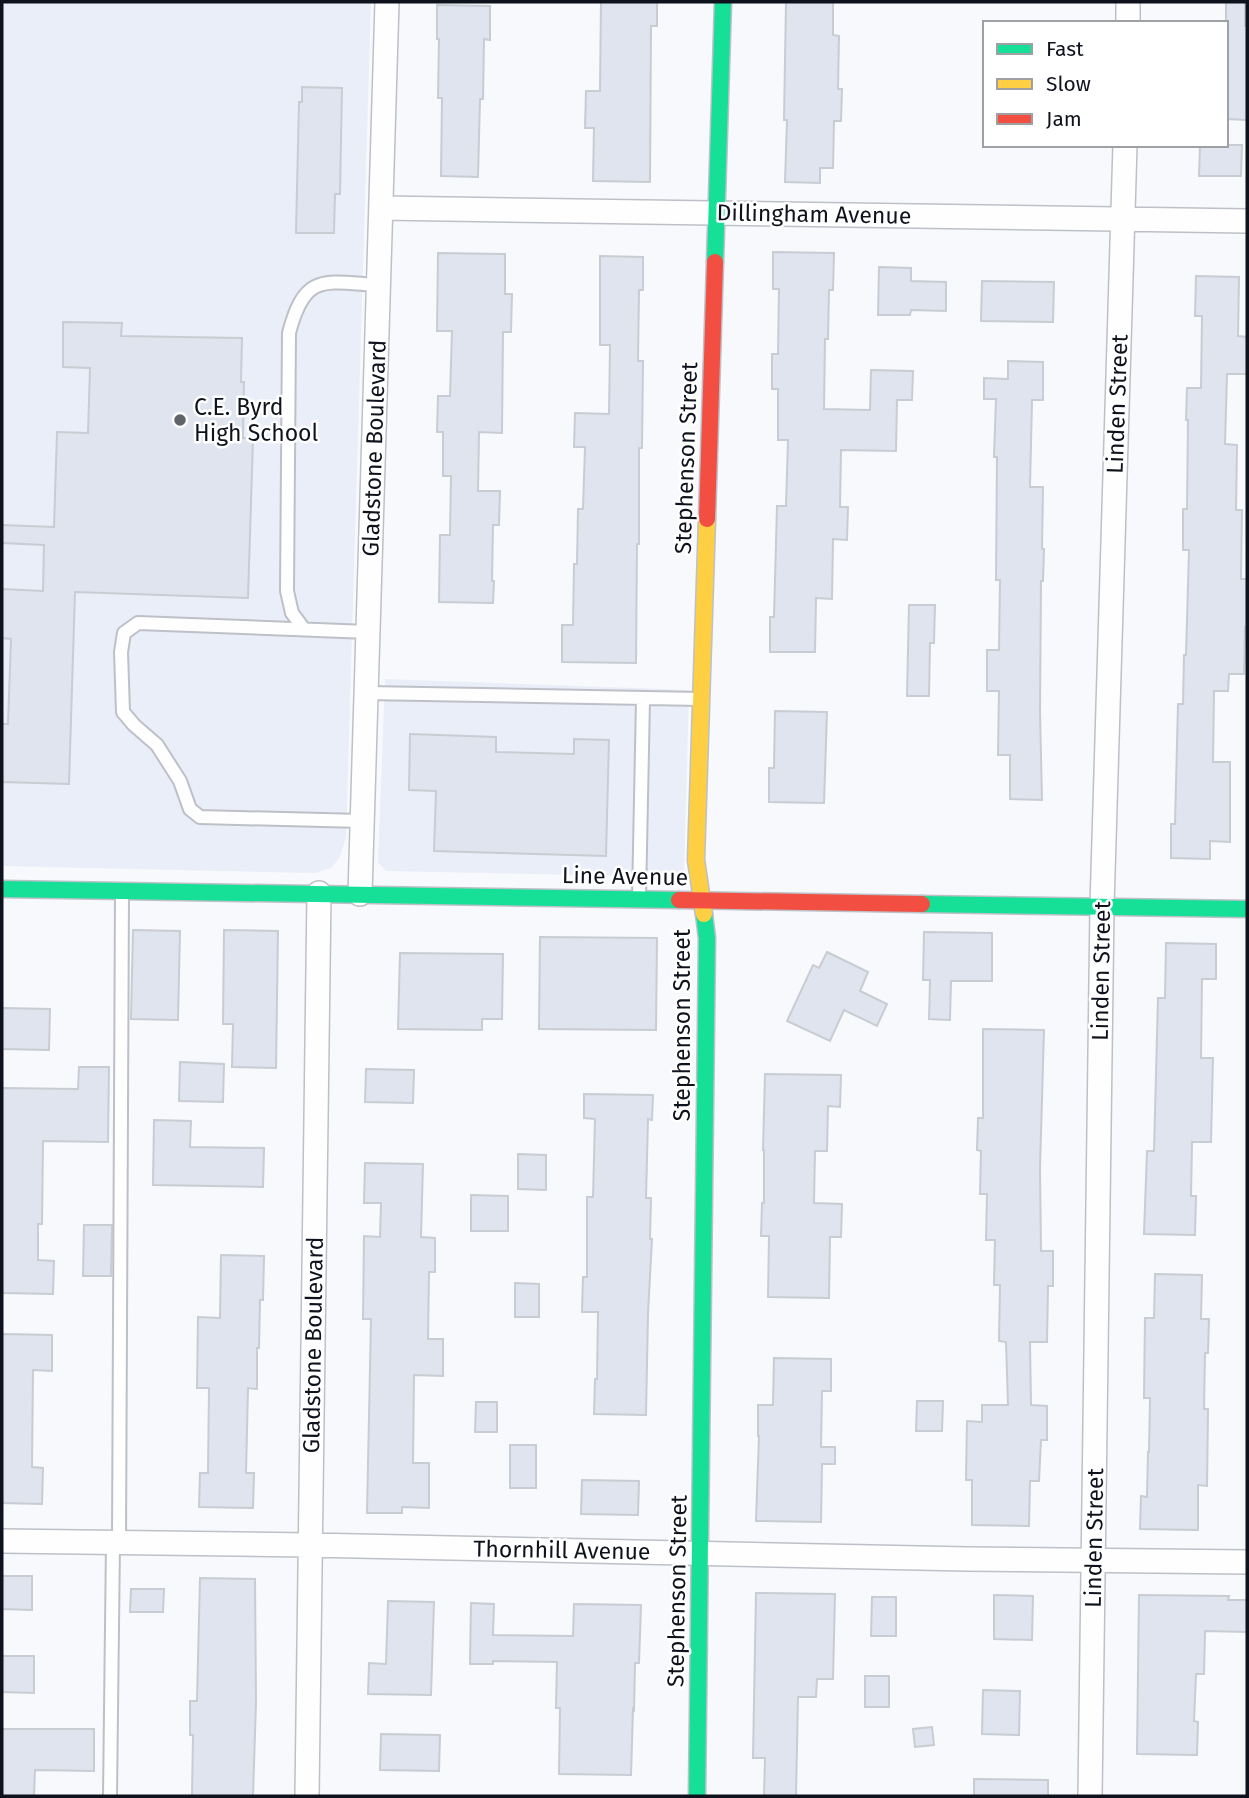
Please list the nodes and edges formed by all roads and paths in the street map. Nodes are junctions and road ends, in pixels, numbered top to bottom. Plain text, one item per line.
1 (387, 2) edge
2 (723, 2) edge
3 (1128, 2) edge
4 (1128, 21) edge
5 (1125, 147) edge
6 (382, 208) junction
7 (716, 213) junction
8 (1123, 219) junction
9 (1247, 221) edge
10 (379, 285) junction
11 (304, 629) junction
12 (368, 632) junction
13 (366, 693) junction
14 (643, 699) junction
15 (701, 699) junction
16 (362, 821) junction
17 (2, 888) edge
18 (122, 890) junction
19 (319, 893) junction
20 (360, 894) junction
21 (639, 899) junction
22 (702, 900) junction
23 (1102, 906) junction
24 (1247, 909) edge
25 (2, 1541) edge
26 (116, 1542) junction
27 (310, 1545) junction
28 (700, 1553) junction
29 (1094, 1560) junction
30 (1247, 1562) edge
31 (110, 1796) edge
32 (307, 1796) edge
33 (696, 1796) edge
34 (1090, 1796) edge

1 - 6 street, Gladstone Boulevard
2 - 7 street, Stephenson Street
3 - 4 street
5 - 8 street, Linden Street
6 - 7 street, Dillingham Avenue
6 - 10 street, Gladstone Boulevard
7 - 8 street, Dillingham Avenue
7 - 15 street, Stephenson Street
8 - 9 street, Dillingham Avenue
8 - 23 street, Linden Street
10 - 11 lane
10 - 12 street, Gladstone Boulevard
11 - 12 lane
11 - 16 lane
12 - 13 street, Gladstone Boulevard
13 - 14 lane
13 - 16 street, Gladstone Boulevard
14 - 15 lane
14 - 21 lane
15 - 22 street, Stephenson Street
16 - 20 street, Gladstone Boulevard
17 - 18 street, Line Avenue
18 - 19 street, Line Avenue
18 - 26 lane
19 - 20 street, Line Avenue
19 - 27 street, Gladstone Boulevard
20 - 21 street, Line Avenue
21 - 22 street, Line Avenue
22 - 23 street, Line Avenue
22 - 28 street, Stephenson Street
23 - 24 street, Line Avenue
23 - 29 street, Linden Street
25 - 26 street, Thornhill Avenue
26 - 27 street, Thornhill Avenue
26 - 31 lane
27 - 28 street, Thornhill Avenue
27 - 32 street, Gladstone Boulevard
28 - 29 street, Thornhill Avenue
28 - 33 street, Stephenson Street
29 - 30 street, Thornhill Avenue
29 - 34 street, Linden Street

